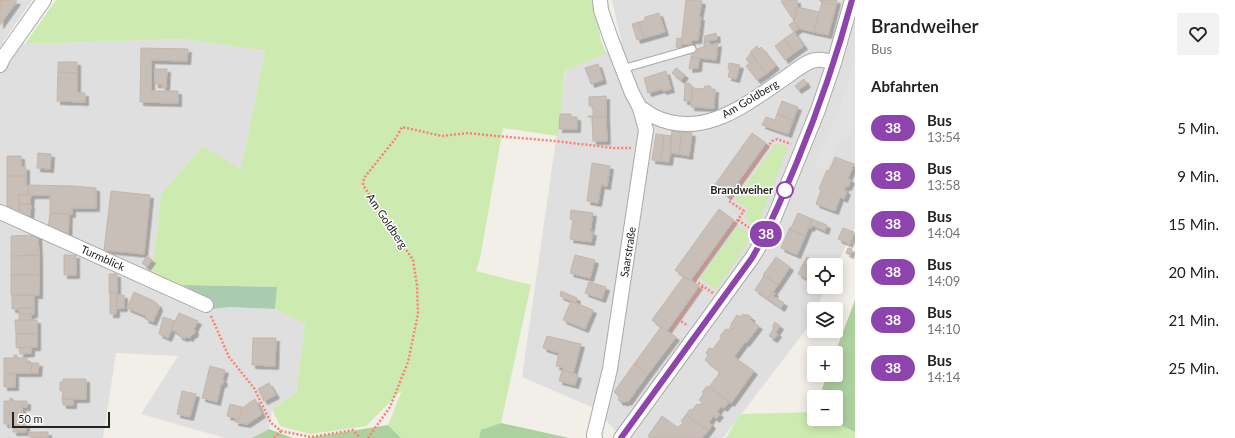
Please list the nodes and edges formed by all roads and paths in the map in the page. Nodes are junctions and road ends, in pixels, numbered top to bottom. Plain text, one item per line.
1 (44, 0) edge
2 (600, 0) edge
3 (852, 0) edge
4 (692, 49) dead end
5 (834, 63) junction
6 (0, 65) edge
7 (622, 69) junction
8 (640, 108) junction
9 (791, 144) dead end
10 (643, 149) junction
11 (0, 212) edge
12 (738, 220) junction
13 (743, 224) dead end
14 (702, 286) junction
15 (708, 289) dead end
16 (206, 305) joint
17 (678, 320) junction
18 (688, 326) dead end
19 (671, 330) dead end
20 (281, 431) junction
21 (274, 438) edge
22 (360, 438) edge
23 (368, 438) edge
24 (595, 438) edge
25 (621, 438) edge

1 - 6 street
2 - 7 street, Saarstraße
3 - 5 street
4 - 7 lane
5 - 8 street, Am Goldberg
5 - 25 street
7 - 8 street, Saarstraße
8 - 10 street, Saarstraße
9 - 12 path
10 - 23 path, Am Goldberg
10 - 24 street, Saarstraße
11 - 16 street, Turmblick
12 - 13 path
12 - 14 path
14 - 15 path
14 - 17 path
16 - 20 path
17 - 18 path
17 - 19 path
20 - 21 path
20 - 22 path

